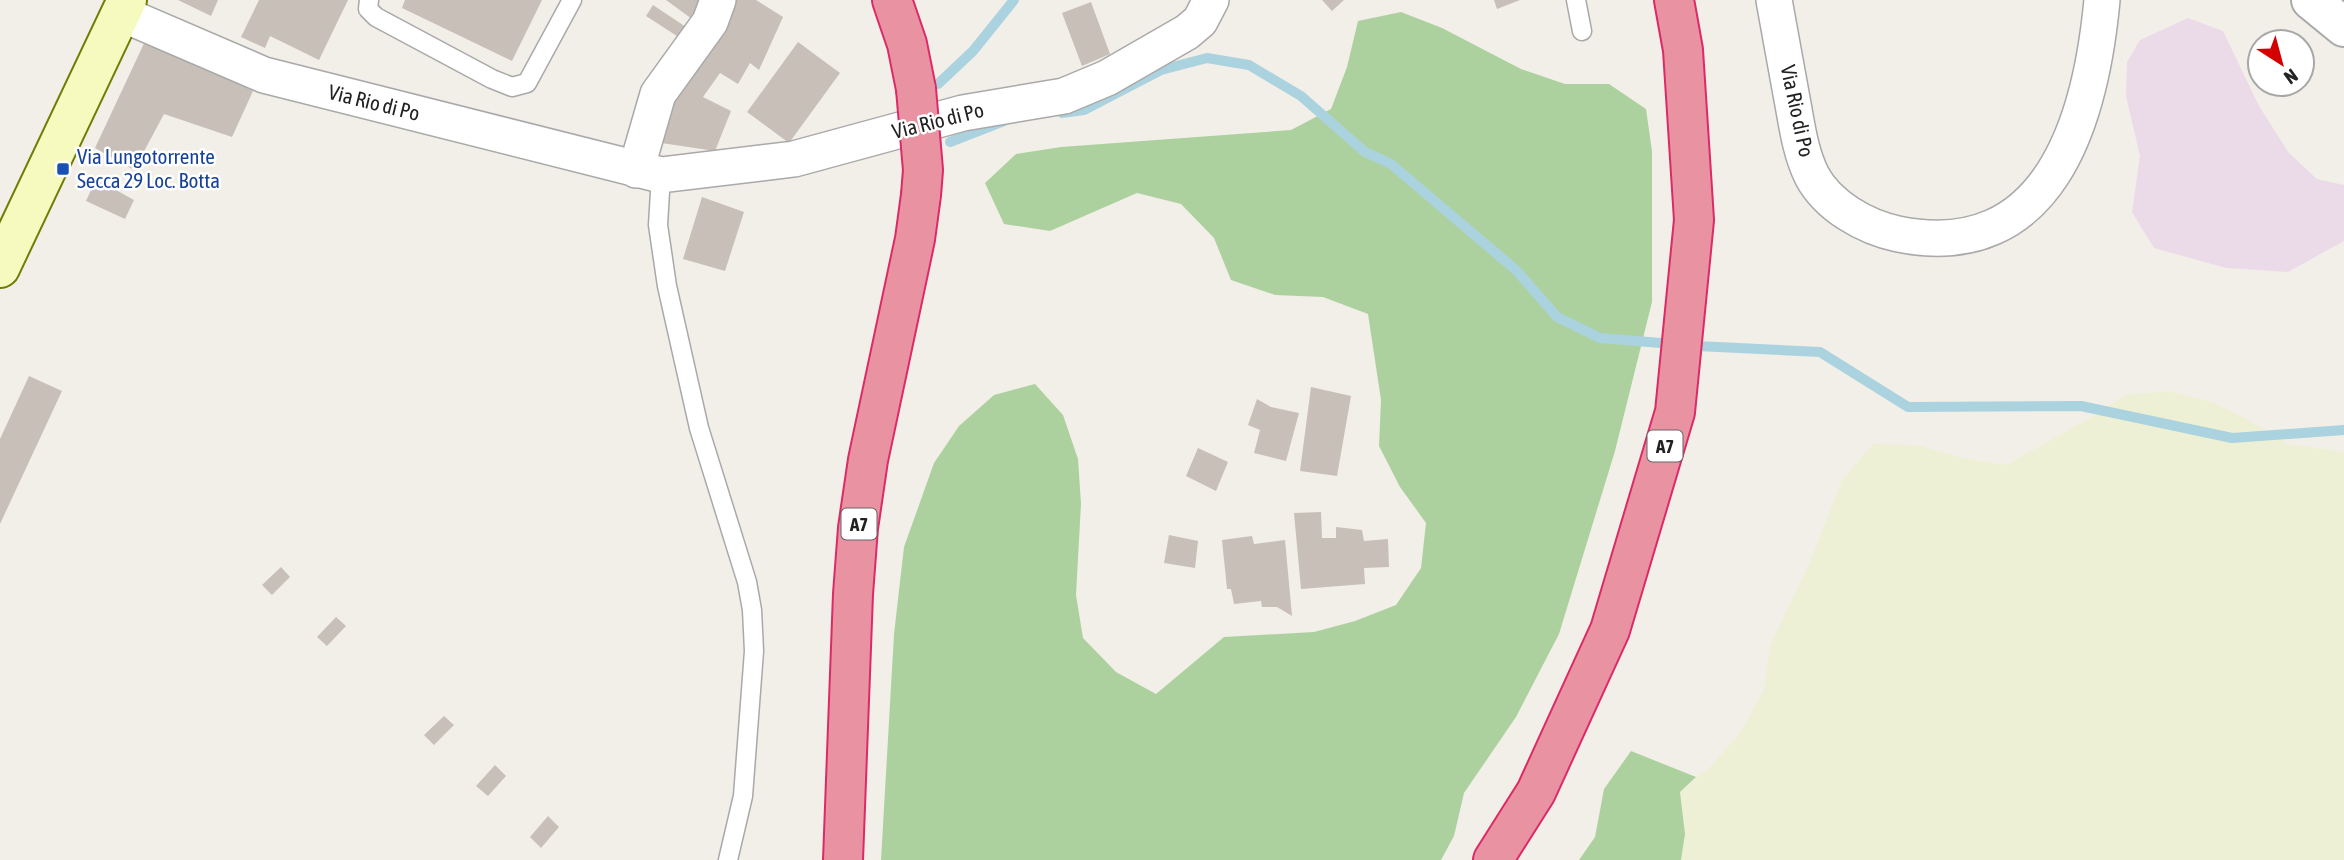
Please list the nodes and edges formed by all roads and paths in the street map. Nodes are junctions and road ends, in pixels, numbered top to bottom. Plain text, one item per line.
1 (369, 0) edge
2 (572, 0) edge
3 (718, 0) edge
4 (892, 0) edge
5 (1211, 0) edge
6 (1576, 0) edge
7 (1674, 0) edge
8 (1774, 0) edge
9 (2102, 0) edge
10 (2311, 0) edge
11 (123, 7) edge
12 (2344, 27) edge
13 (1582, 31) dead end
14 (648, 172) junction
15 (0, 268) edge
16 (728, 860) edge
17 (844, 860) edge
18 (1493, 860) edge

1 - 2 lane
3 - 14 street
4 - 17 highway, A7, bridge
5 - 14 street, Via Rio di Po
6 - 13 lane
7 - 18 highway, A7
8 - 9 street, Via Rio di Po
10 - 12 street
11 - 14 street, Via Rio di Po
11 - 15 main road
14 - 16 lane

